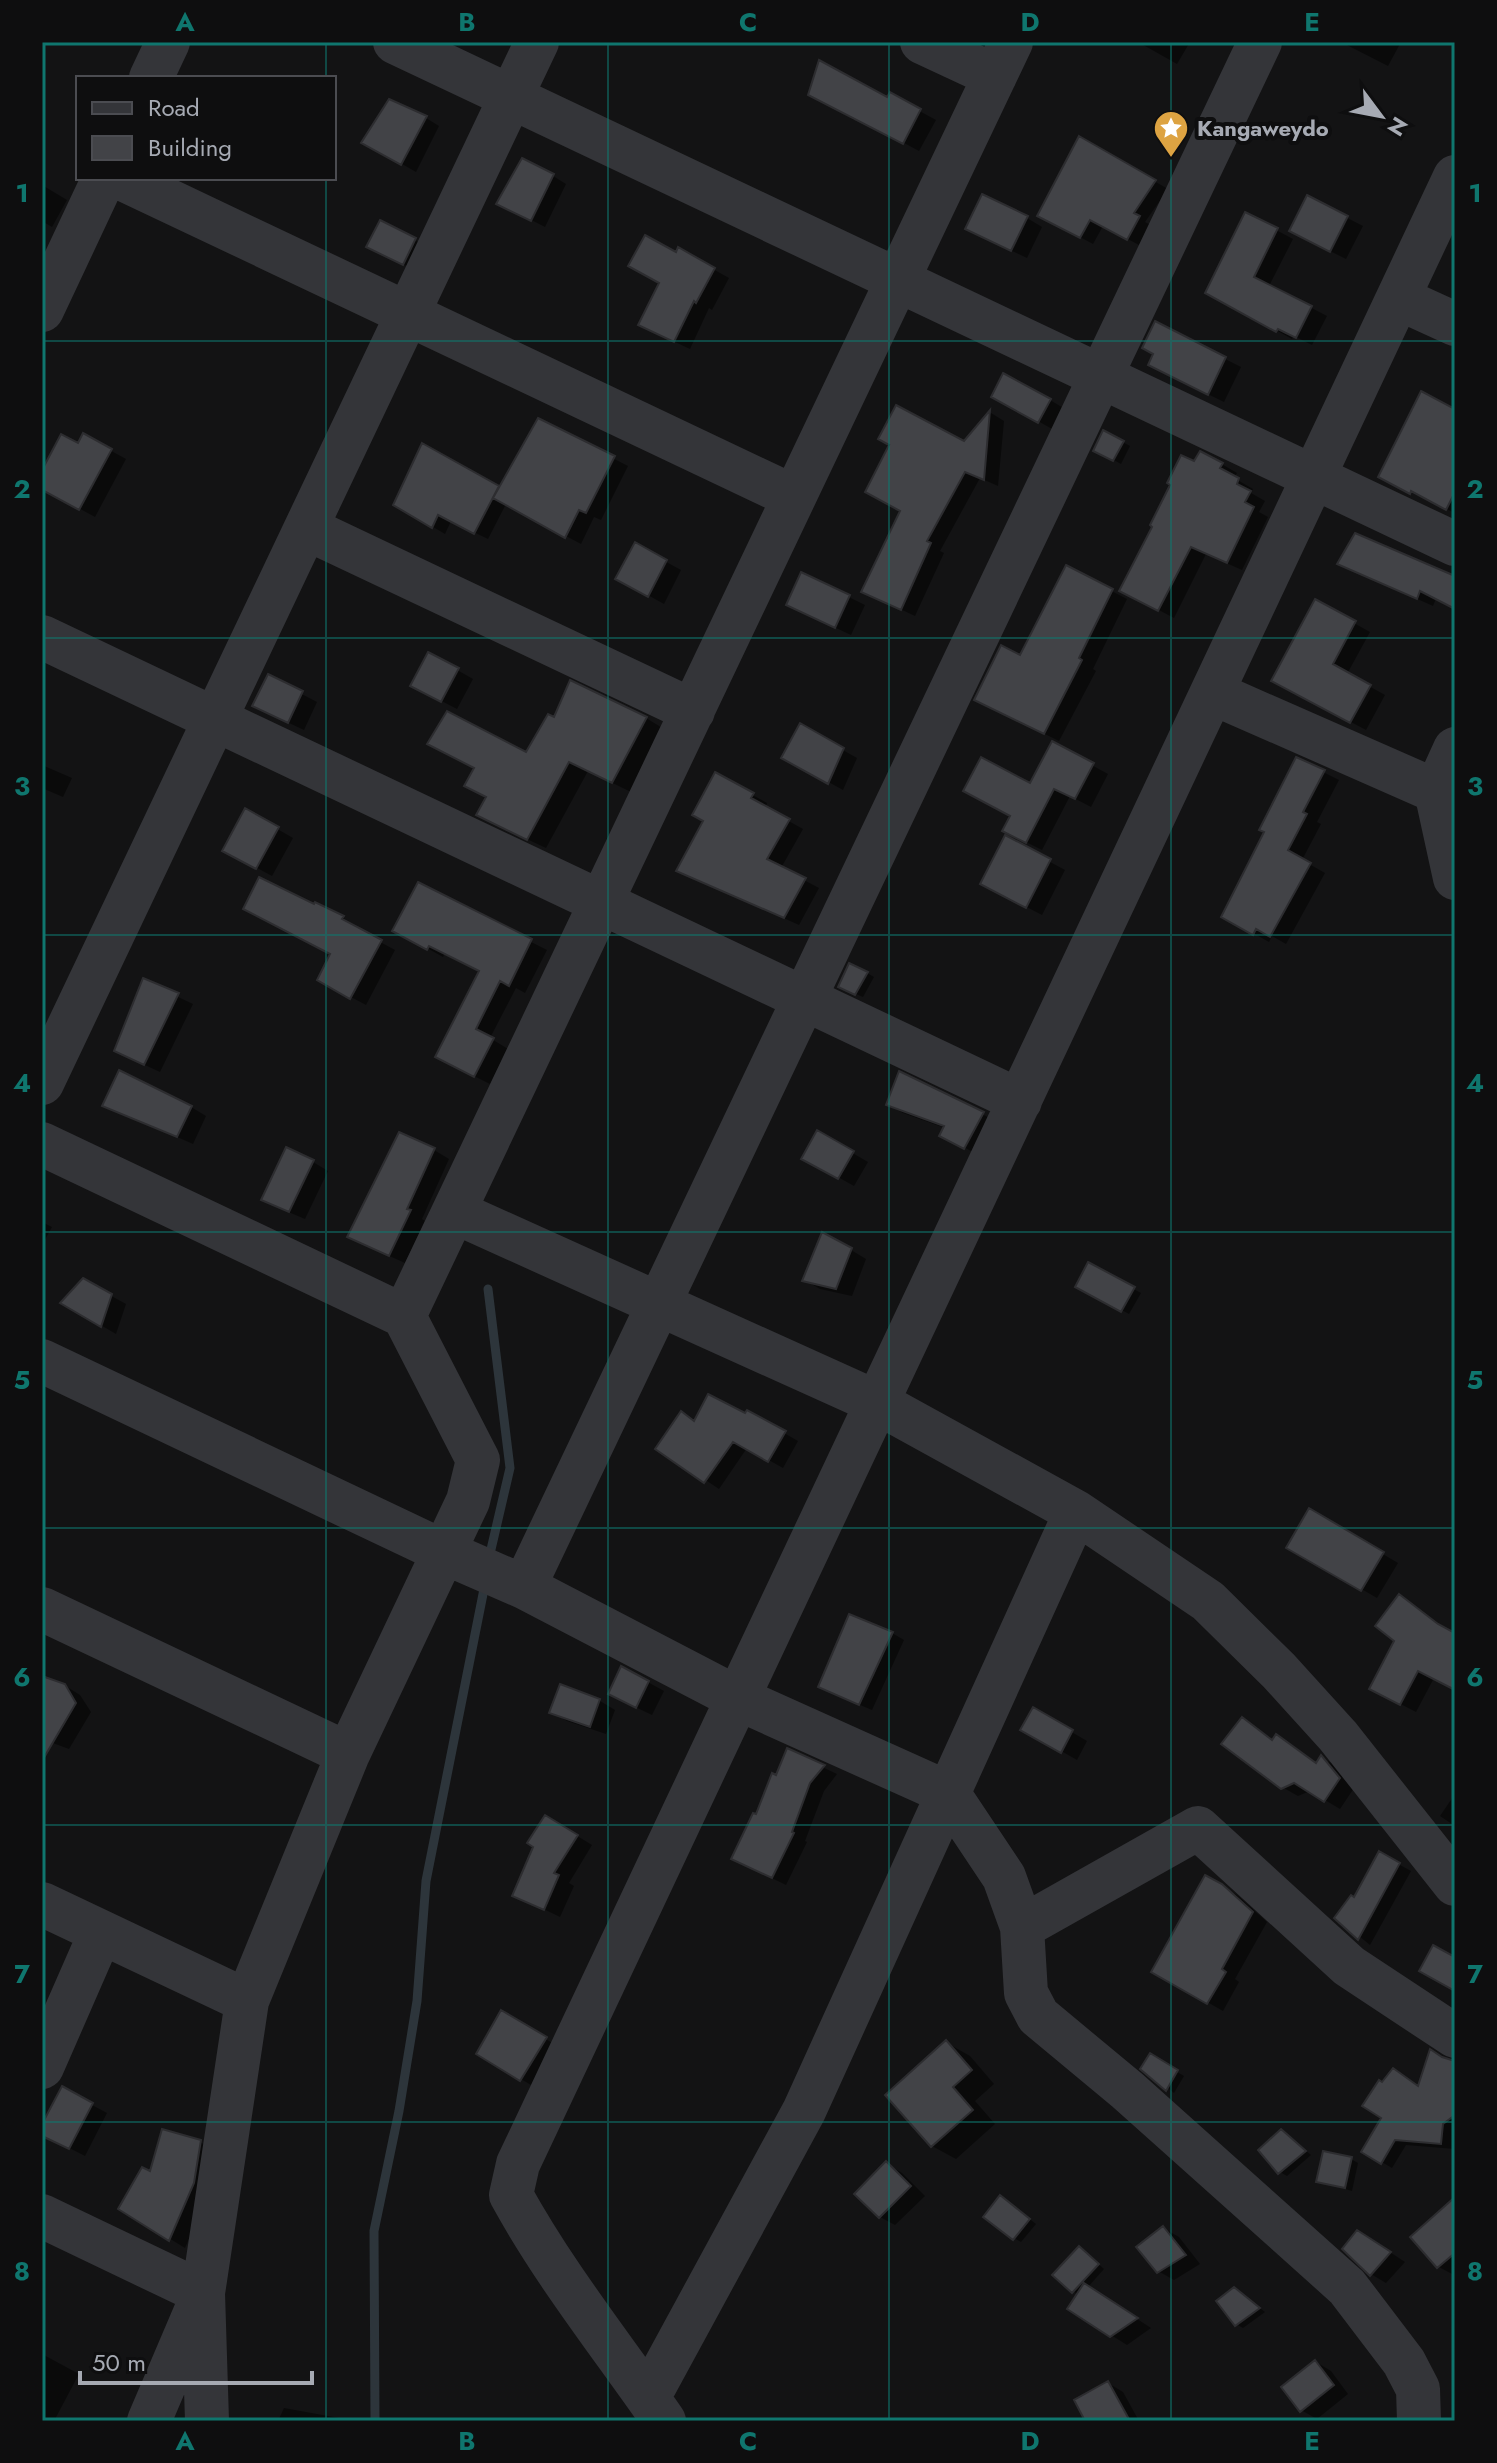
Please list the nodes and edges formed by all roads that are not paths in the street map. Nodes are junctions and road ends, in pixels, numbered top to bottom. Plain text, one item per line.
1 (168, 42) edge
2 (395, 42) edge
3 (537, 42) edge
4 (922, 42) edge
5 (1260, 42) edge
6 (1003, 59) edge
7 (152, 76) edge
8 (511, 97) junction
9 (1455, 177) edge
10 (103, 180) edge
11 (125, 180) edge
12 (897, 280) junction
13 (1398, 298) junction
14 (42, 310) edge
15 (408, 314) junction
16 (1455, 324) edge
17 (1101, 376) junction
18 (1314, 478) junction
19 (794, 497) junction
20 (306, 528) junction
21 (1455, 544) edge
22 (42, 637) edge
23 (1213, 693) junction
24 (693, 711) junction
25 (216, 720) junction
26 (1455, 749) edge
27 (1436, 791) junction
28 (1455, 878) edge
29 (603, 903) junction
30 (806, 999) junction
31 (42, 1083) edge
32 (1020, 1101) junction
33 (42, 1144) edge
34 (455, 1212) junction
35 (660, 1304) junction
36 (404, 1316) junction
37 (42, 1361) edge
38 (878, 1403) junction
39 (1076, 1512) junction
40 (446, 1553) junction
41 (524, 1587) junction
42 (42, 1609) edge
43 (739, 1699) junction
44 (348, 1754) junction
45 (948, 1793) junction
46 (1455, 1884) edge
47 (42, 1904) edge
48 (1022, 1927) junction
49 (101, 1932) junction
50 (247, 2001) junction
51 (1455, 2036) edge
52 (42, 2067) edge
53 (42, 2216) edge
54 (203, 2293) junction
55 (656, 2410) edge
56 (149, 2421) edge
57 (207, 2421) edge
58 (1419, 2421) edge

1 - 7 street
2 - 8 street
3 - 8 street
4 - 6 street
5 - 17 street
6 - 12 street
8 - 12 street
8 - 15 street
9 - 13 street
10 - 14 street
11 - 15 street
12 - 17 street
12 - 19 street
13 - 16 street
13 - 18 street
15 - 19 street
15 - 20 street
17 - 18 street
17 - 30 street
18 - 21 street
18 - 23 street
19 - 24 street
20 - 24 street
20 - 25 street
22 - 25 street
23 - 27 street
23 - 32 street
24 - 29 street
25 - 29 street
25 - 31 street
26 - 27 street
27 - 28 street
29 - 30 street
29 - 34 street
30 - 32 street
30 - 35 street
32 - 38 street
33 - 36 street
34 - 35 street
34 - 36 street
35 - 38 street
35 - 41 street
36 - 40 street
37 - 40 street
38 - 39 street
38 - 43 street
39 - 45 street
39 - 46 street
40 - 41 street
40 - 44 street
41 - 43 street
42 - 44 street
43 - 45 street
43 - 55 street
44 - 50 street
45 - 48 street
45 - 55 street
47 - 49 street
48 - 51 street
48 - 58 street
49 - 50 street
49 - 52 street
50 - 54 street
53 - 54 street
54 - 56 street
54 - 57 street

